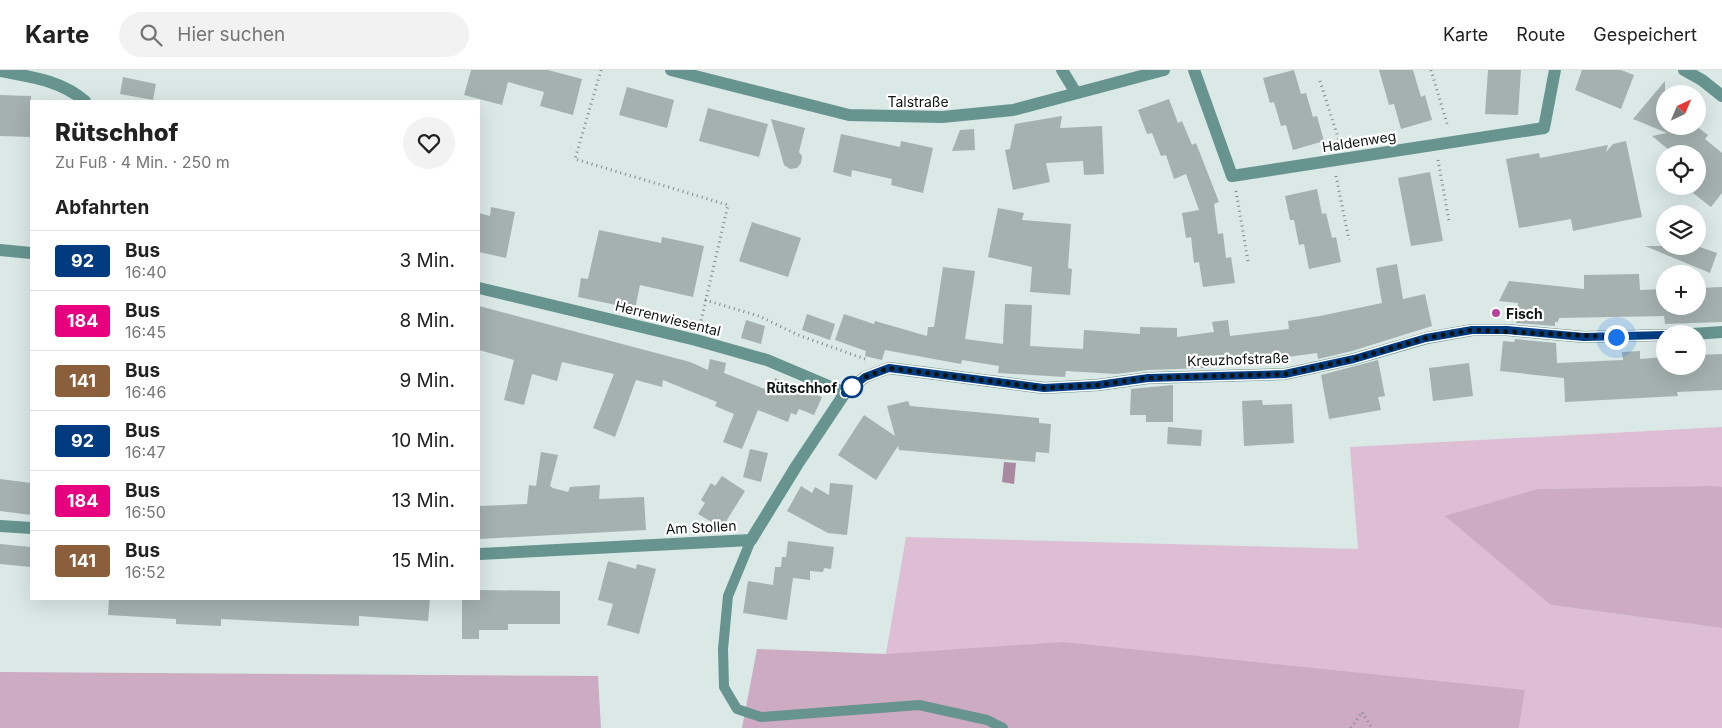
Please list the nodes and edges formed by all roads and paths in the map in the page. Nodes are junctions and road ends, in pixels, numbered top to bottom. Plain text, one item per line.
1 (601, 70) edge
2 (671, 70) edge
3 (1062, 70) edge
4 (1164, 70) edge
5 (1194, 70) edge
6 (1431, 70) edge
7 (1554, 70) edge
8 (1684, 70) edge
9 (0, 71) edge
10 (1320, 81) dead end
11 (1076, 93) junction
12 (1722, 96) edge
13 (84, 100) edge
14 (1452, 142) junction
15 (1436, 145) junction
16 (1339, 160) junction
17 (1232, 176) junction
18 (1449, 221) dead end
19 (1349, 240) dead end
20 (0, 250) edge
21 (30, 253) edge
22 (1248, 261) dead end
23 (480, 288) edge
24 (705, 300) junction
25 (701, 320) dead end
26 (1722, 332) edge
27 (1706, 333) edge
28 (1656, 335) edge
29 (889, 368) junction
30 (845, 393) junction
31 (0, 526) edge
32 (30, 528) edge
33 (751, 540) junction
34 (480, 554) edge
35 (1003, 728) edge
36 (1351, 728) edge
37 (1372, 728) edge

1 - 24 path
2 - 11 street, Talstraße
3 - 11 street
4 - 11 street, Talstraße
5 - 17 street
6 - 14 path
7 - 14 street, Haldenweg
8 - 12 street
9 - 13 street
10 - 16 path
14 - 15 street, Haldenweg
15 - 16 street, Haldenweg
15 - 18 path
16 - 17 street, Haldenweg
16 - 19 path
17 - 22 path
20 - 21 street
23 - 30 street, Herrenwiesental
24 - 25 path
24 - 29 path
26 - 27 street
28 - 29 street, Kreuzhofstraße
29 - 30 street, Kreuzhofstraße
30 - 33 street, Am Stollen
31 - 32 street
33 - 34 street, Am Stollen
33 - 35 lane
36 - 37 path

